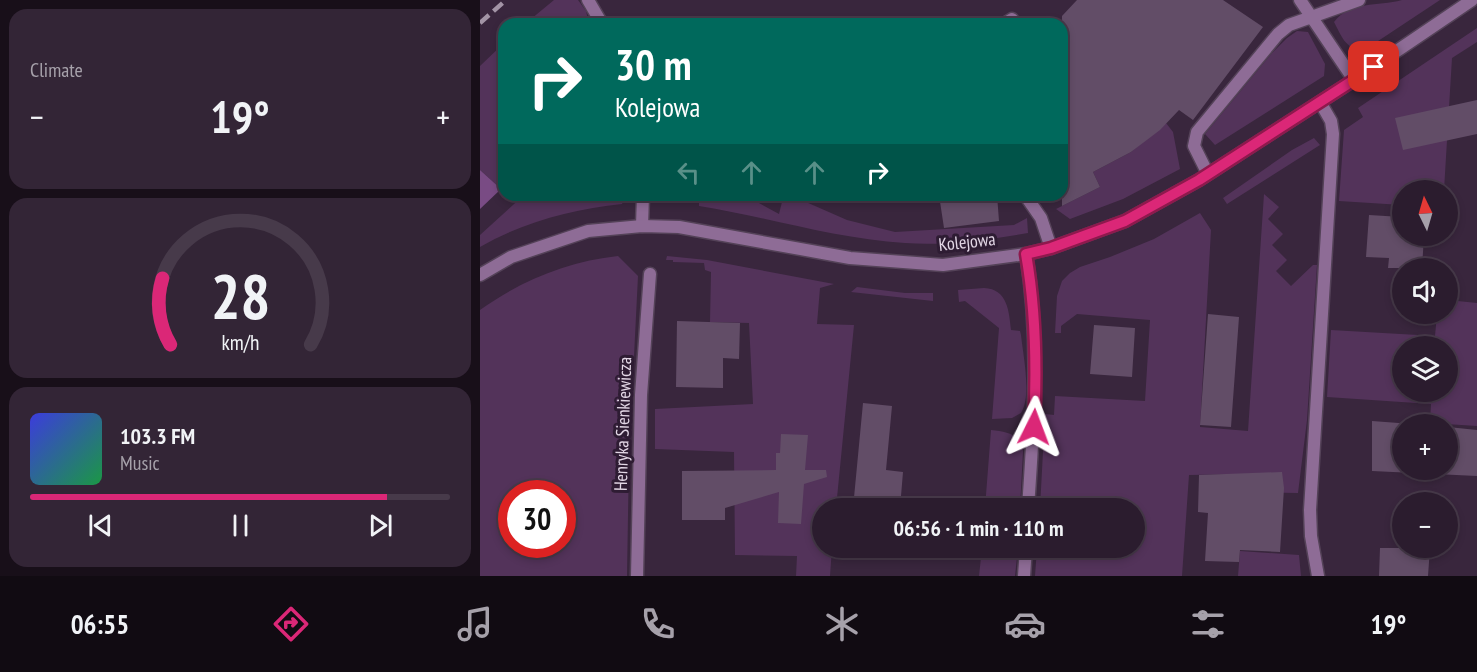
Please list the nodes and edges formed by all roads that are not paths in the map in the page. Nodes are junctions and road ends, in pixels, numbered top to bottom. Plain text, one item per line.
1 (588, 0) edge
2 (1300, 0) edge
3 (1359, 0) edge
4 (1472, 0) edge
5 (1310, 16) junction
6 (598, 18) edge
7 (1354, 80) junction
8 (1320, 102) junction
9 (1209, 174) junction
10 (643, 201) edge
11 (1029, 201) edge
12 (642, 225) junction
13 (1051, 248) junction
14 (1026, 254) junction
15 (650, 274) dead end
16 (480, 275) edge
17 (1030, 498) edge
18 (1025, 558) edge
19 (638, 576) edge
20 (1024, 576) edge
21 (1318, 576) edge

1 - 6 street
2 - 5 street
3 - 5 street
4 - 7 street, Kolejowa
5 - 7 street
5 - 9 street
7 - 8 street, Kolejowa
8 - 9 street, Kolejowa
8 - 21 street
9 - 13 street, Kolejowa
10 - 12 street
11 - 13 street
12 - 14 street, Kolejowa
12 - 16 street, Kolejowa
13 - 14 street, Kolejowa
14 - 17 street
15 - 19 street, Henryka Sienkiewicza
18 - 20 street

